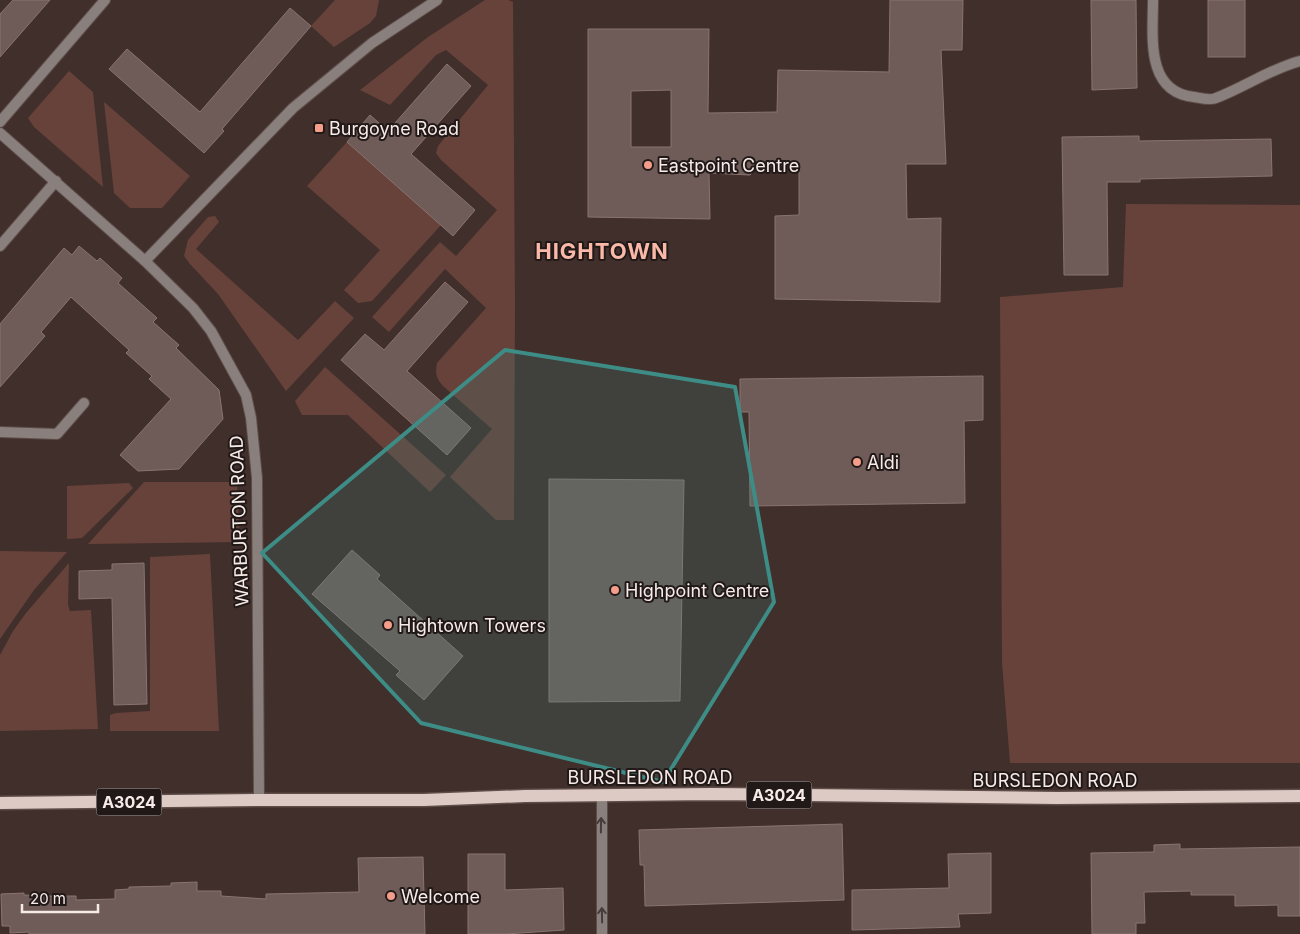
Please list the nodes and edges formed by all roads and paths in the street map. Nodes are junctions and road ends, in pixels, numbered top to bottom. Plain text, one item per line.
1 (105, 0) edge
2 (437, 0) edge
3 (1153, 0) edge
4 (426, 3) edge
5 (1300, 61) edge
6 (0, 122) edge
7 (0, 132) edge
8 (56, 181) junction
9 (0, 246) edge
10 (145, 261) junction
11 (84, 403) dead end
12 (0, 432) edge
13 (602, 796) junction
14 (1300, 796) edge
15 (259, 800) junction
16 (0, 803) edge
17 (602, 934) edge

1 - 6 street
2 - 4 street
3 - 5 street
4 - 10 street
7 - 8 street, WARBURTON ROAD
8 - 9 street
8 - 10 street, WARBURTON ROAD
10 - 15 street, WARBURTON ROAD
11 - 12 street
13 - 14 main road, BURSLEDON ROAD / A3024
13 - 15 main road, BURSLEDON ROAD / A3024
17 -> 13 street
15 - 16 main road, BURSLEDON ROAD / A3024

